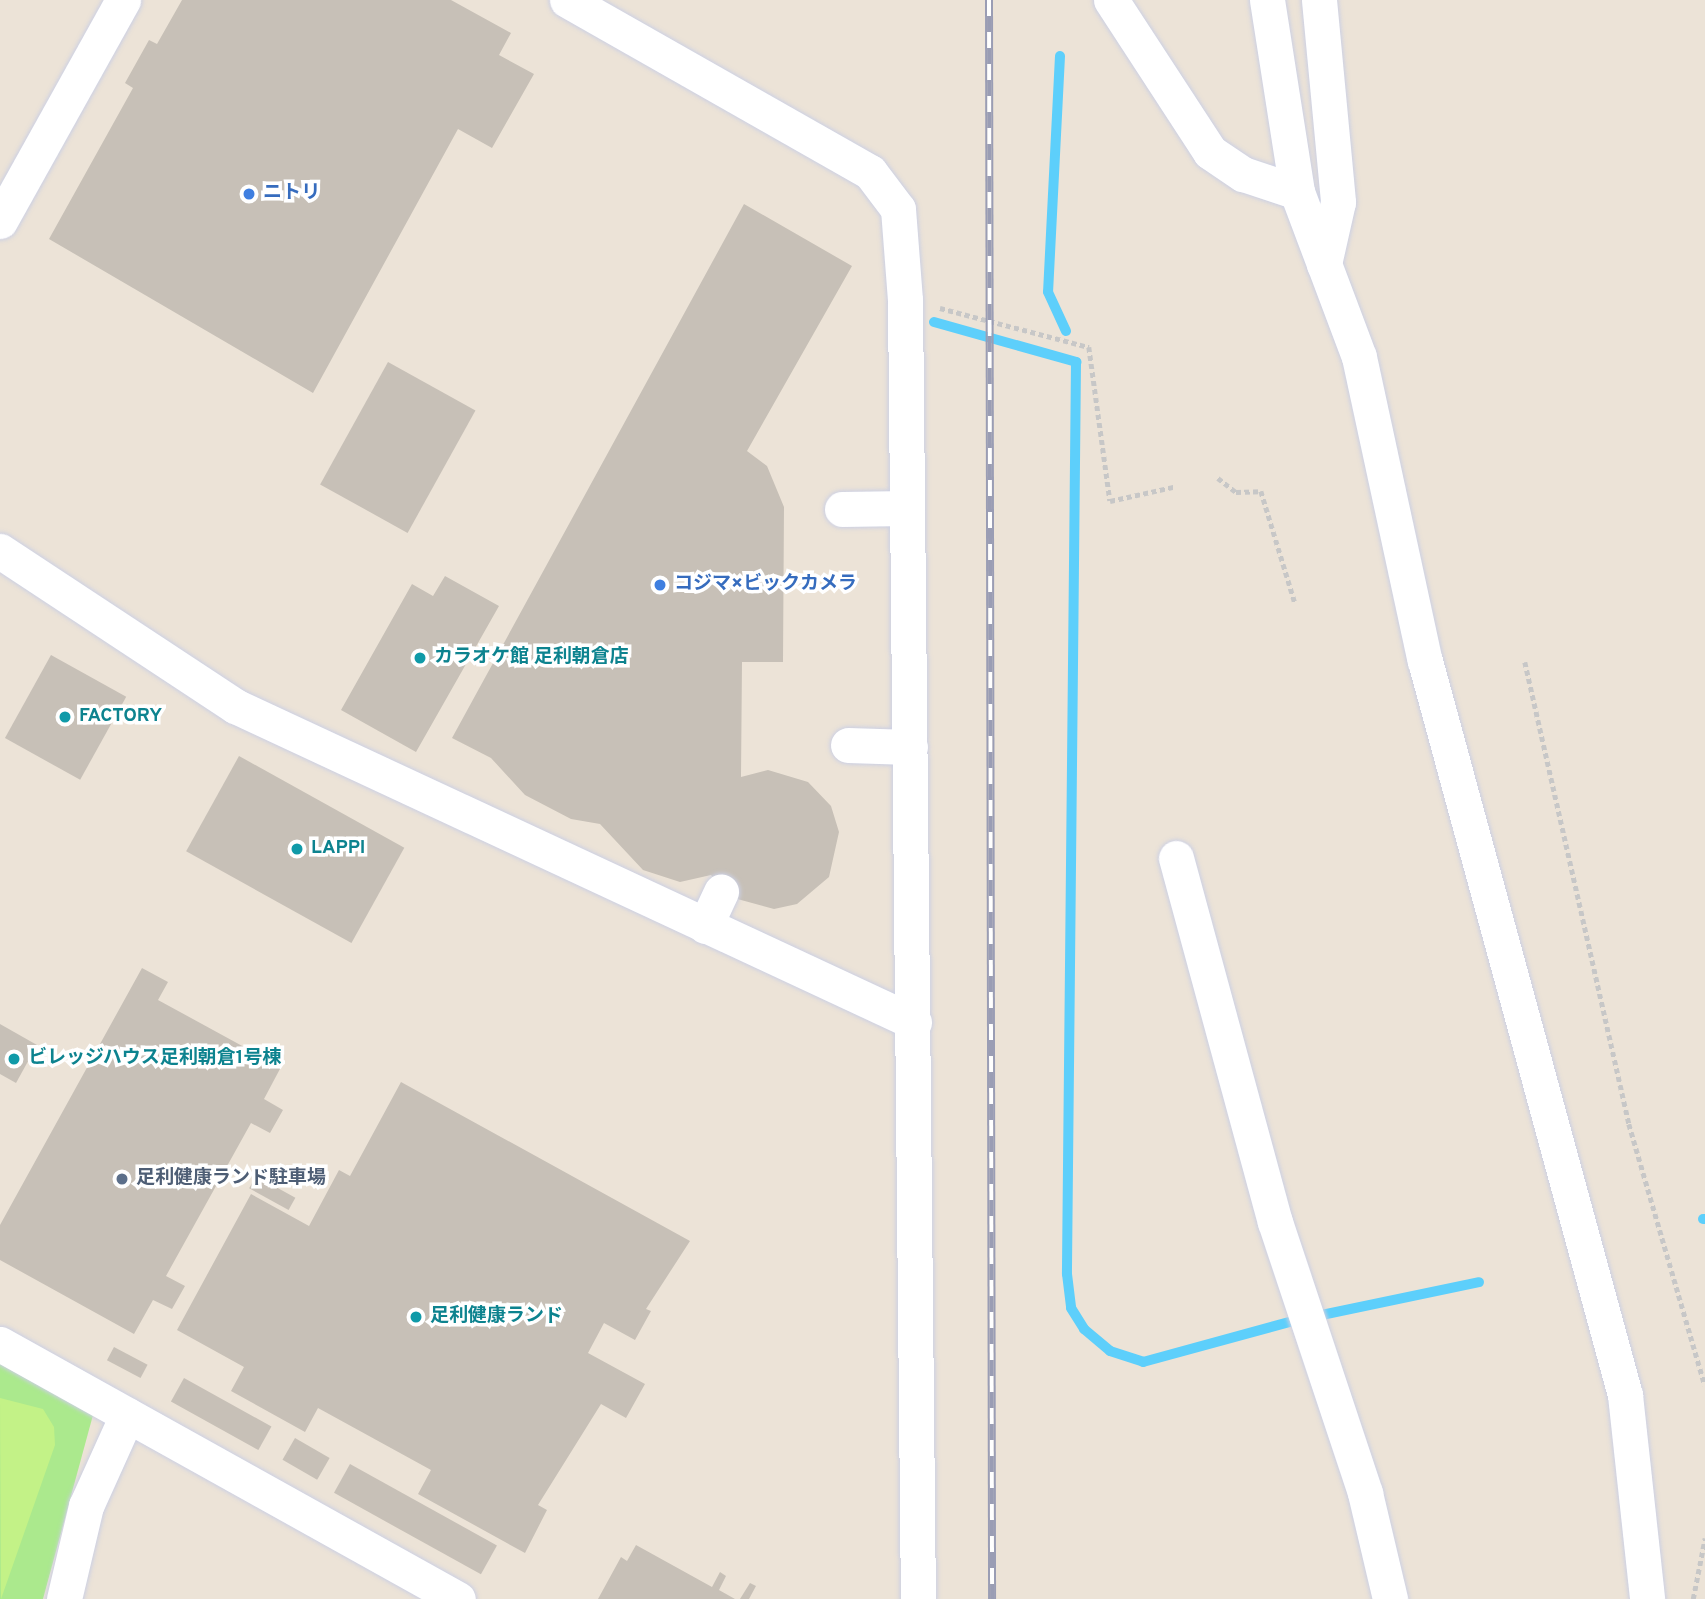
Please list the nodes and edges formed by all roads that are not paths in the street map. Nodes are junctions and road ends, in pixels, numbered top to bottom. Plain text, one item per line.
1 (123, 0) edge
2 (568, 0) edge
3 (1111, 0) edge
4 (1267, 0) edge
5 (1319, 0) edge
6 (1297, 192) junction
7 (0, 221) edge
8 (1324, 264) junction
9 (907, 508) junction
10 (842, 509) dead end
11 (0, 551) edge
12 (848, 745) dead end
13 (910, 747) junction
14 (1176, 858) dead end
15 (721, 892) dead end
16 (705, 926) junction
17 (914, 1022) junction
18 (0, 1344) edge
19 (127, 1415) junction
20 (64, 1599) edge
21 (458, 1599) edge
22 (918, 1599) edge
23 (1390, 1599) edge
24 (1647, 1599) edge

1 - 7 street
2 - 9 street
3 - 6 street
4 - 6 street
5 - 8 street
6 - 8 street
8 - 24 street
9 - 10 street
9 - 13 street
11 - 16 street
12 - 13 street
13 - 17 street
14 - 23 street
15 - 16 street
16 - 17 street
17 - 22 street
18 - 19 street
19 - 20 street
19 - 21 street

